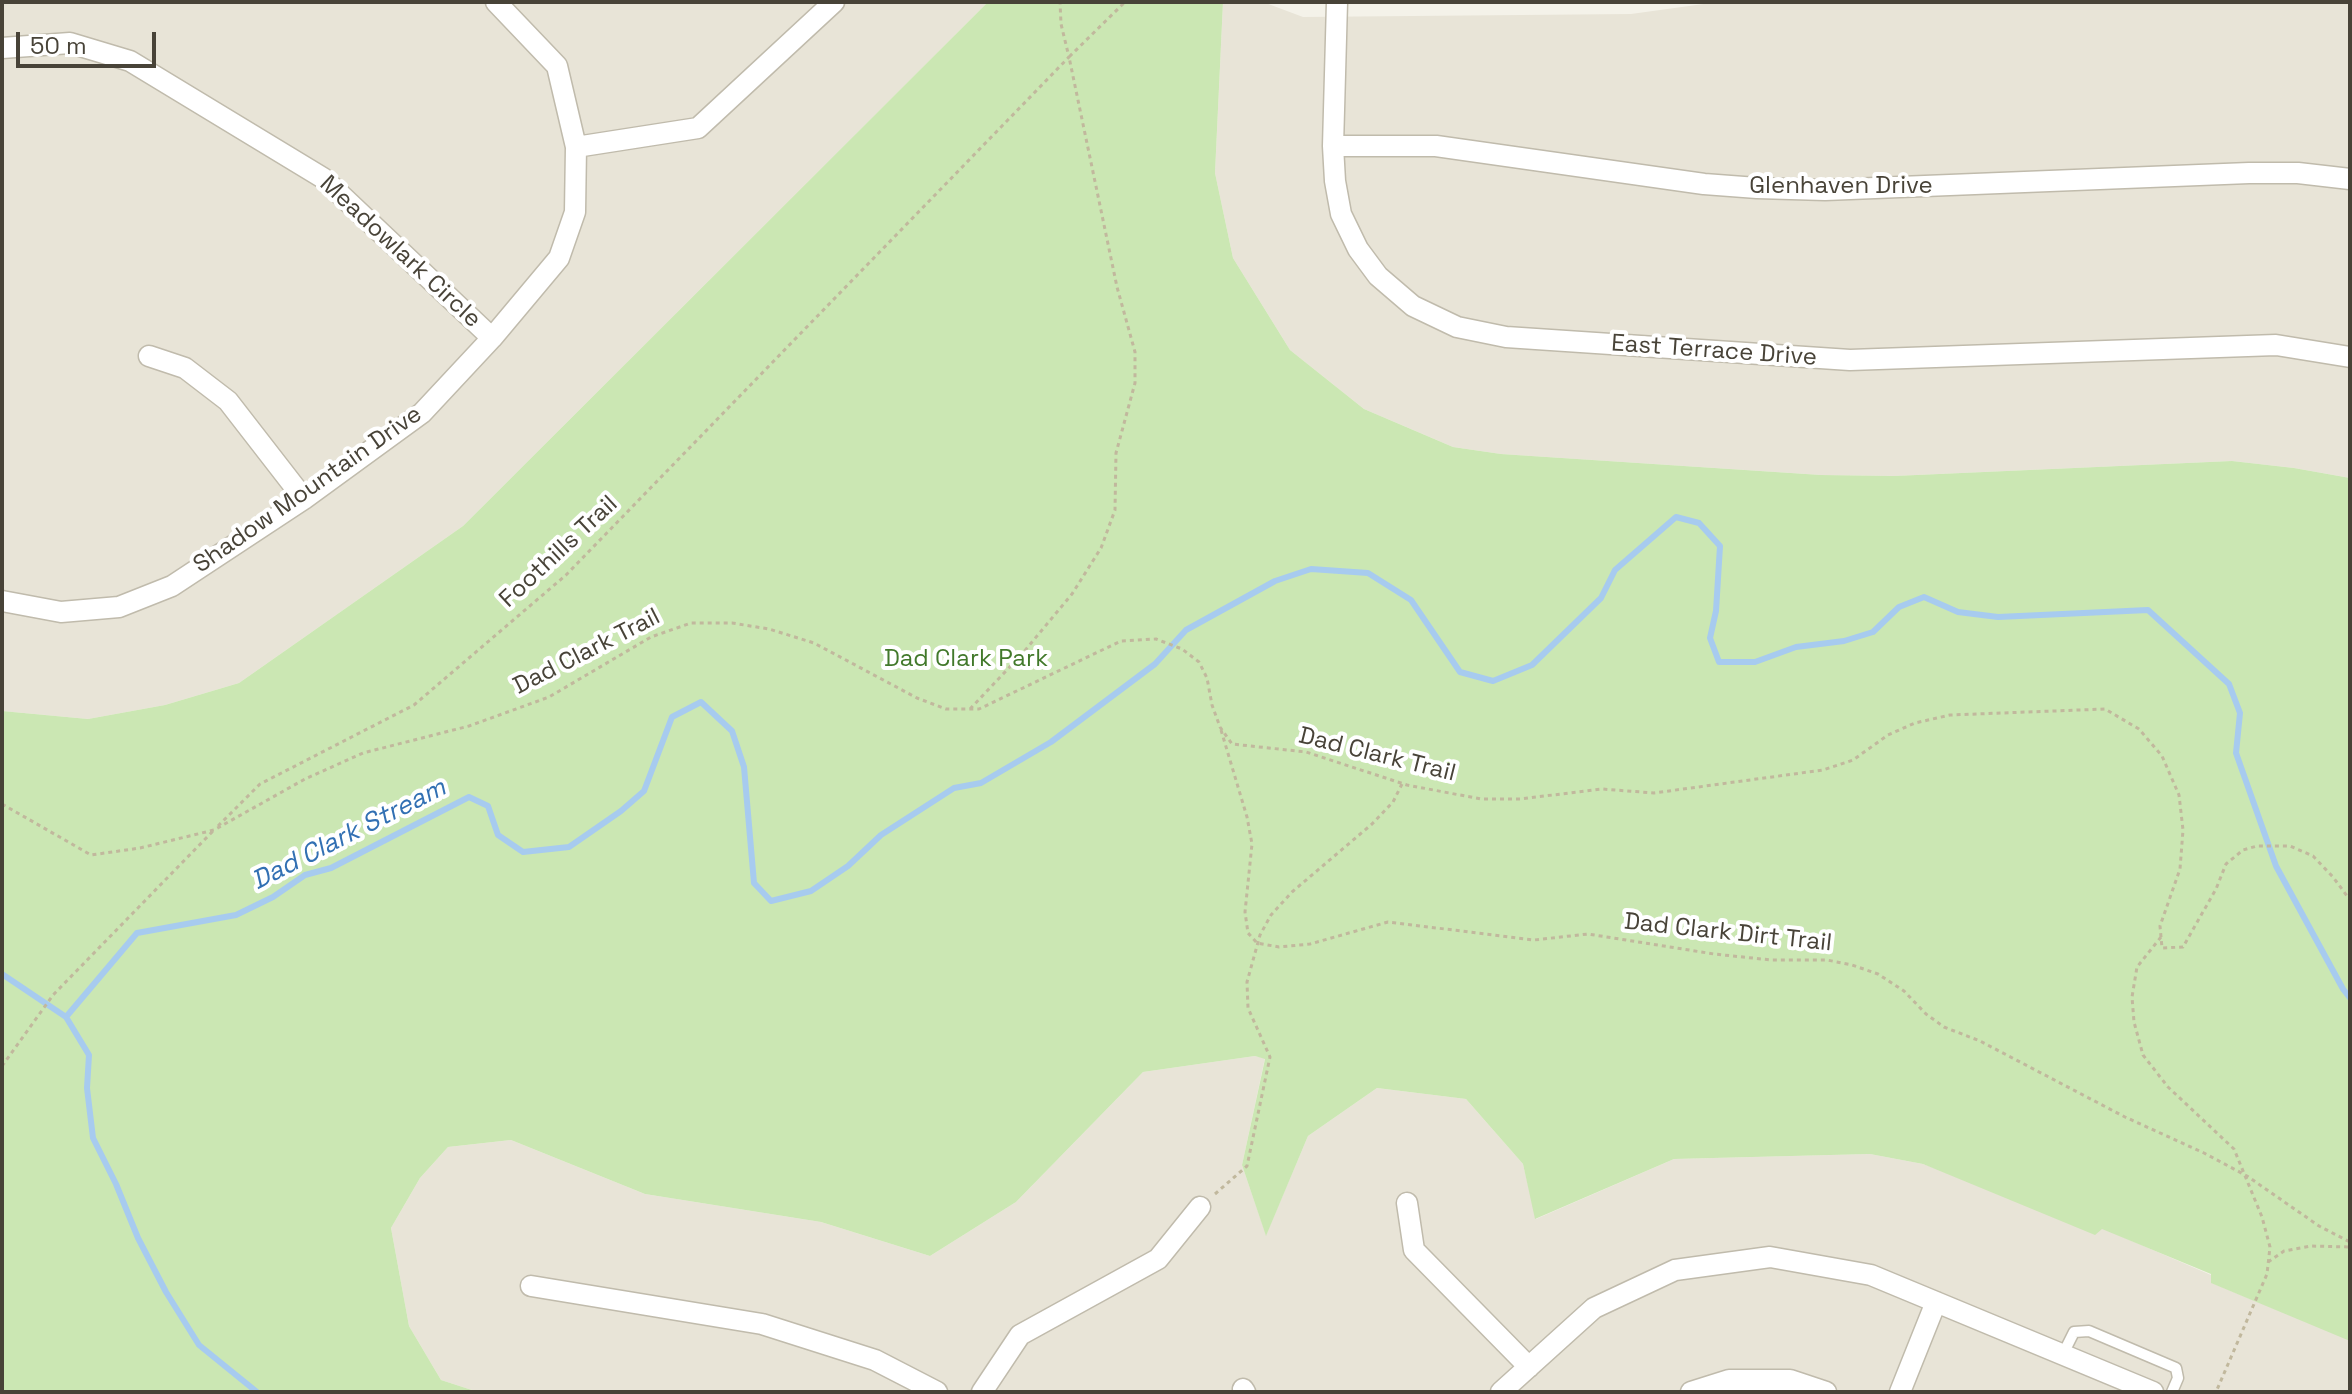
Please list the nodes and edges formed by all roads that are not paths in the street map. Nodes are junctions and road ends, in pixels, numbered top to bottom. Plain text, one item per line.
1 (496, 2) edge
2 (1337, 2) edge
3 (829, 4) edge
4 (2, 48) edge
5 (1333, 146) junction
6 (576, 147) junction
7 (2350, 179) edge
8 (492, 338) junction
9 (149, 356) dead end
10 (2350, 357) edge
11 (304, 499) junction
12 (2, 601) edge
13 (1407, 1203) dead end
14 (1200, 1207) road end
15 (531, 1286) dead end
16 (1936, 1302) junction
17 (2063, 1354) junction
18 (1529, 1367) junction
19 (2128, 1387) edge
20 (937, 1392) edge
21 (982, 1392) edge
22 (1501, 1392) edge
23 (1691, 1392) edge
24 (1826, 1392) edge
25 (1900, 1392) edge
26 (2153, 1392) edge
27 (2172, 1392) edge

1 - 6 street, Shadow Mountain Drive
2 - 5 street, East Terrace Drive
3 - 6 street
4 - 8 street, Meadowlark Circle
5 - 7 street, Glenhaven Drive
5 - 10 street, East Terrace Drive
6 - 8 street, Shadow Mountain Drive
8 - 11 street, Shadow Mountain Drive
9 - 11 street
11 - 12 street, Shadow Mountain Drive
13 - 18 street
14 - 21 street
15 - 20 street
16 - 17 street
16 - 18 street
16 - 25 street
17 - 19 street
17 - 27 lane
18 - 22 street
19 - 26 street
23 - 24 street

